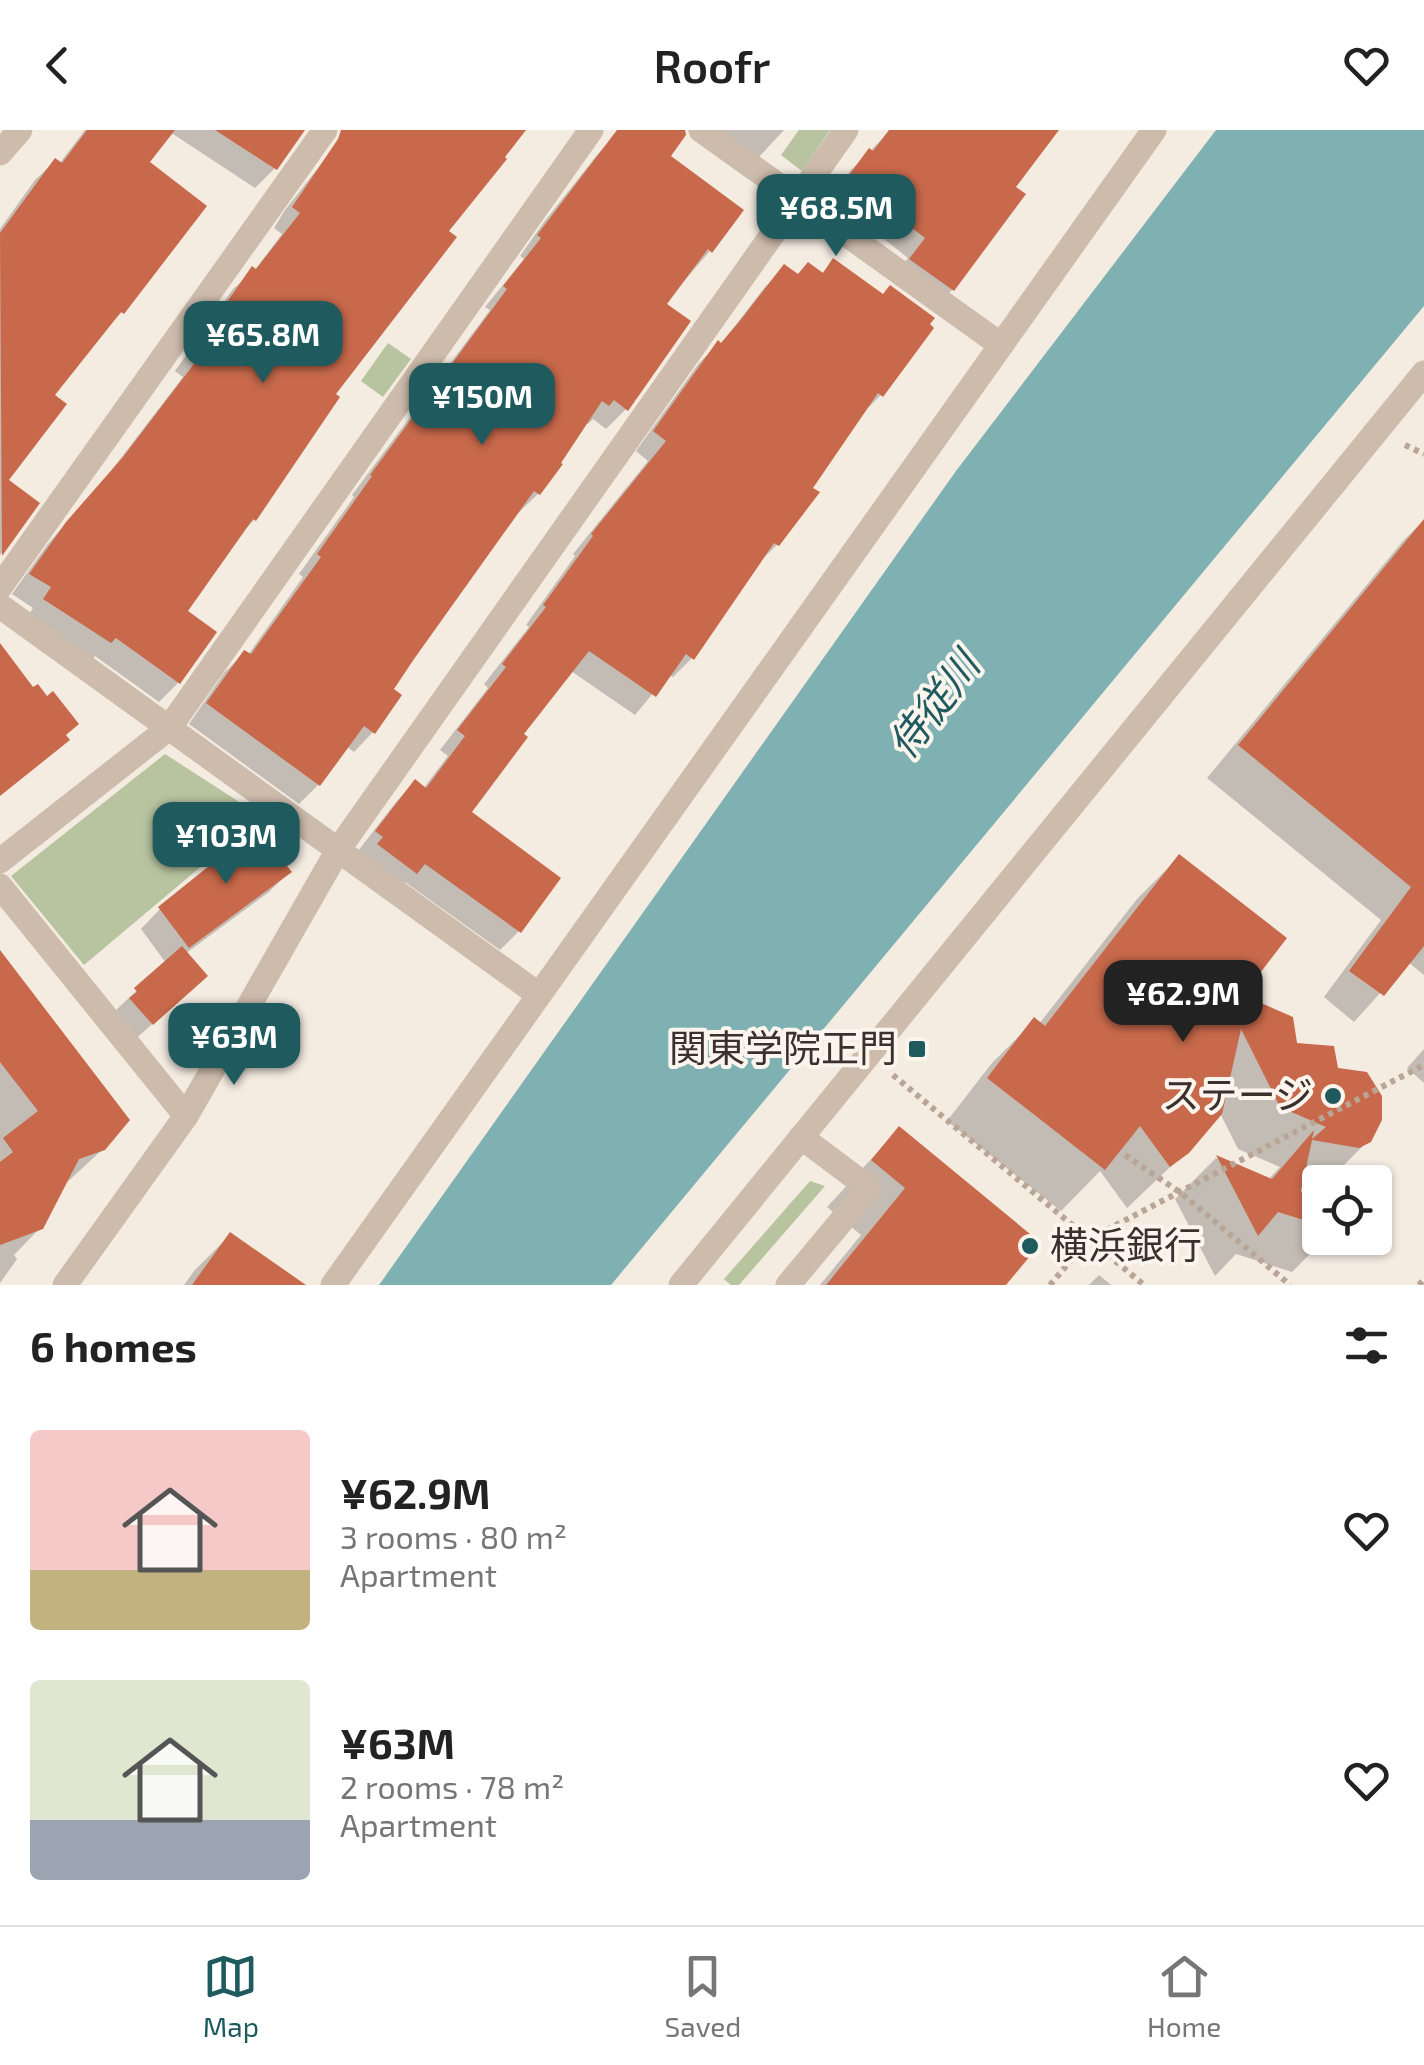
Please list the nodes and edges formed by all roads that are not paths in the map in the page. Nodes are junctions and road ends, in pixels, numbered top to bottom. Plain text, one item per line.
1 (20, 130) edge
2 (324, 130) edge
3 (591, 130) edge
4 (702, 130) edge
5 (846, 130) edge
6 (1154, 130) edge
7 (0, 153) edge
8 (798, 197) junction
9 (1002, 345) junction
10 (1424, 373) edge
11 (0, 587) edge
12 (0, 606) edge
13 (168, 728) junction
14 (338, 850) junction
15 (0, 862) edge
16 (0, 886) edge
17 (539, 995) junction
18 (186, 1116) junction
19 (802, 1137) junction
20 (65, 1285) edge
21 (333, 1285) edge
22 (681, 1285) edge
23 (788, 1285) edge

1 - 7 street
2 - 11 street
3 - 13 street
4 - 8 street
5 - 8 street
6 - 9 street
8 - 9 street
8 - 14 street
9 - 17 street
10 - 19 street
12 - 13 street
13 - 14 street
13 - 15 street
14 - 17 street
14 - 18 street
16 - 18 street
17 - 21 street
18 - 20 street
19 - 22 street
19 - 23 street

